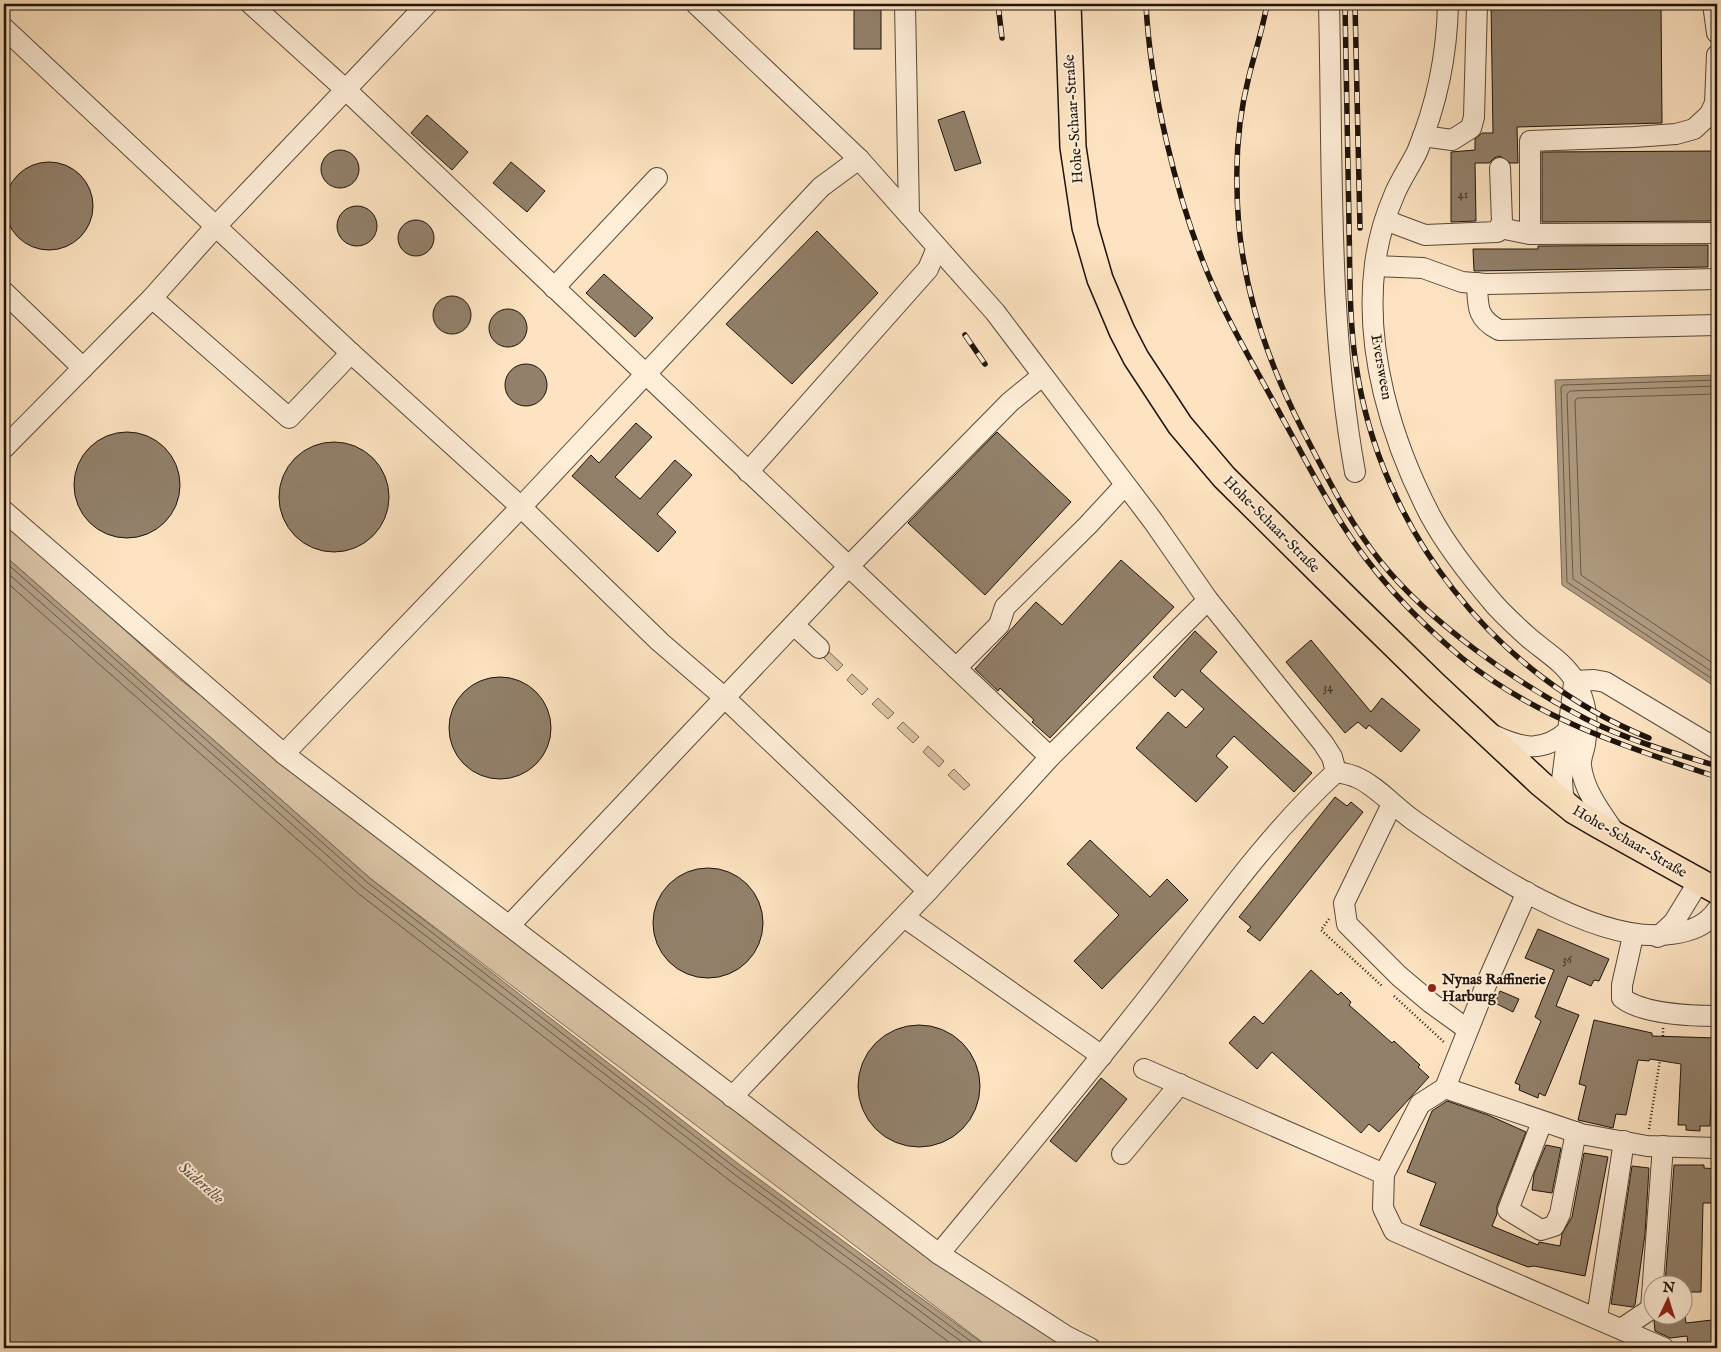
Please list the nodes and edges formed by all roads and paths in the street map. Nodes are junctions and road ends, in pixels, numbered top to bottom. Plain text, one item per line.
1 (251, 4) edge
2 (427, 4) edge
3 (696, 4) edge
4 (905, 4) edge
5 (1068, 4) edge
6 (1329, 4) edge
7 (1448, 4) edge
8 (1477, 4) edge
9 (1713, 4) edge
10 (4, 28) edge
11 (1717, 33) edge
12 (1717, 55) edge
13 (346, 90) junction
14 (1423, 136) junction
15 (859, 159) junction
16 (1500, 168) dead end
17 (657, 178) dead end
18 (909, 215) junction
19 (1385, 220) junction
20 (217, 225) junction
21 (1500, 228) junction
22 (1717, 233) edge
23 (1530, 234) junction
24 (937, 248) junction
25 (1375, 266) junction
26 (1717, 280) edge
27 (1477, 283) junction
28 (554, 288) junction
29 (4, 292) edge
30 (152, 298) junction
31 (1717, 325) edge
32 (351, 353) junction
33 (83, 368) junction
34 (644, 373) junction
35 (1042, 376) junction
36 (4, 448) edge
37 (748, 472) junction
38 (1355, 472) dead end
39 (1126, 485) junction
40 (520, 507) junction
41 (4, 511) edge
42 (848, 567) junction
43 (1208, 600) junction
44 (794, 625) junction
45 (819, 648) dead end
46 (956, 668) junction
47 (1574, 680) junction
48 (725, 698) junction
49 (1569, 730) junction
50 (1486, 732) junction
51 (1717, 748) edge
52 (284, 754) junction
53 (1050, 757) junction
54 (1581, 764) junction
55 (1336, 772) junction
56 (1552, 782) junction
57 (1392, 804) junction
58 (1617, 836) junction
59 (1708, 886) edge
60 (928, 892) junction
61 (1526, 892) junction
62 (1717, 910) edge
63 (904, 917) junction
64 (510, 925) junction
65 (1717, 934) edge
66 (1666, 935) junction
67 (1633, 936) junction
68 (1717, 1016) edge
69 (1468, 1029) junction
70 (1102, 1056) junction
71 (1660, 1060) dead end
72 (1144, 1068) dead end
73 (1180, 1084) junction
74 (1445, 1088) junction
75 (732, 1096) junction
76 (1542, 1122) junction
77 (1576, 1132) junction
78 (1624, 1141) junction
79 (1655, 1146) junction
80 (1717, 1148) edge
81 (1122, 1154) dead end
82 (1384, 1174) junction
83 (939, 1254) junction
84 (1597, 1317) junction
85 (1621, 1329) junction
86 (1090, 1348) edge
87 (1664, 1348) edge

1 - 13 street
2 - 13 street
3 - 15 street
4 - 18 street
5 - 50 main road, Hohe-Schaar-Straße
6 - 38 street
7 - 14 street, Eversween
8 - 14 street
9 - 11 street
10 - 20 street
12 - 23 street
13 - 20 street
13 - 28 street
14 - 19 street, Eversween
15 - 18 street
15 - 34 street
16 - 21 street
17 - 28 street
18 - 24 street
19 - 21 street
19 - 25 street, Eversween
20 - 30 street
20 - 32 street
21 - 23 street
22 - 23 street
24 - 35 street
24 - 37 street
25 - 27 street
25 - 47 street, Eversween
26 - 27 street
27 - 31 street
28 - 34 street
29 - 33 street
30 - 32 street
30 - 33 street
32 - 40 street
33 - 36 street
34 - 37 street
34 - 40 street
35 - 39 street
35 - 42 street
37 - 42 street
39 - 43 street
39 - 46 street
40 - 48 street
40 - 52 street
41 - 52 street
42 - 44 street
42 - 46 street
43 - 53 street
43 - 55 street
44 - 45 street
44 - 48 street
46 - 53 street
47 - 49 street
47 - 51 street
47 - 54 street, Eversween
48 - 60 street
48 - 64 street
49 - 50 street
49 - 56 street
50 - 56 main road, Hohe-Schaar-Straße
52 - 64 street
53 - 60 street
54 - 56 street
54 - 58 street, Eversween
55 - 57 street
55 - 70 street
56 - 58 main road, Hohe-Schaar-Straße
57 - 61 street
57 - 69 street
58 - 59 main road, Hohe-Schaar-Straße
59 - 66 street
60 - 63 street
61 - 67 street
61 - 69 street
62 - 66 street
63 - 70 street
63 - 75 street
64 - 75 street
65 - 66 street
66 - 67 street
67 - 68 street
69 - 74 street
70 - 83 street
71 - 79 path
72 - 73 street
73 - 81 street
73 - 82 street
74 - 76 street
74 - 82 street
75 - 83 street
76 - 77 street
76 - 77 street
77 - 78 street
78 - 79 street
78 - 84 street
79 - 80 street
79 - 85 street
82 - 84 street
83 - 86 street
84 - 85 street
85 - 87 street

